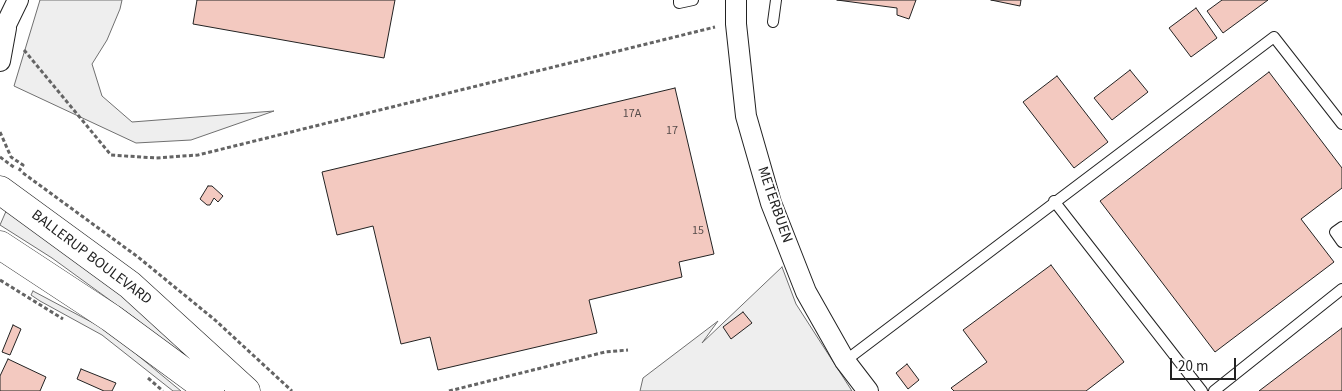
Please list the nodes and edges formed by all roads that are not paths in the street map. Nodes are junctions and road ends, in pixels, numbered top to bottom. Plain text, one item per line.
1 (18, 0) edge
2 (679, 0) edge
3 (693, 0) edge
4 (736, 0) edge
5 (776, 0) edge
6 (773, 22) dead end
7 (3, 33) edge
8 (0, 61) edge
9 (1342, 124) edge
10 (0, 190) edge
11 (1054, 201) junction
12 (1342, 226) edge
13 (1342, 242) edge
14 (0, 245) edge
15 (1342, 289) edge
16 (845, 361) junction
17 (210, 391) edge
18 (246, 391) edge
19 (868, 391) edge
20 (1202, 391) edge
21 (1214, 391) edge

1 - 7 street
2 - 3 lane
4 - 16 street, METERBUEN
5 - 6 lane
7 - 8 street
9 - 11 lane
10 - 18 street, BALLERUP BOULEVARD
11 - 16 lane
11 - 20 lane
12 - 13 lane
14 - 17 street
15 - 21 lane
16 - 19 street, METERBUEN

